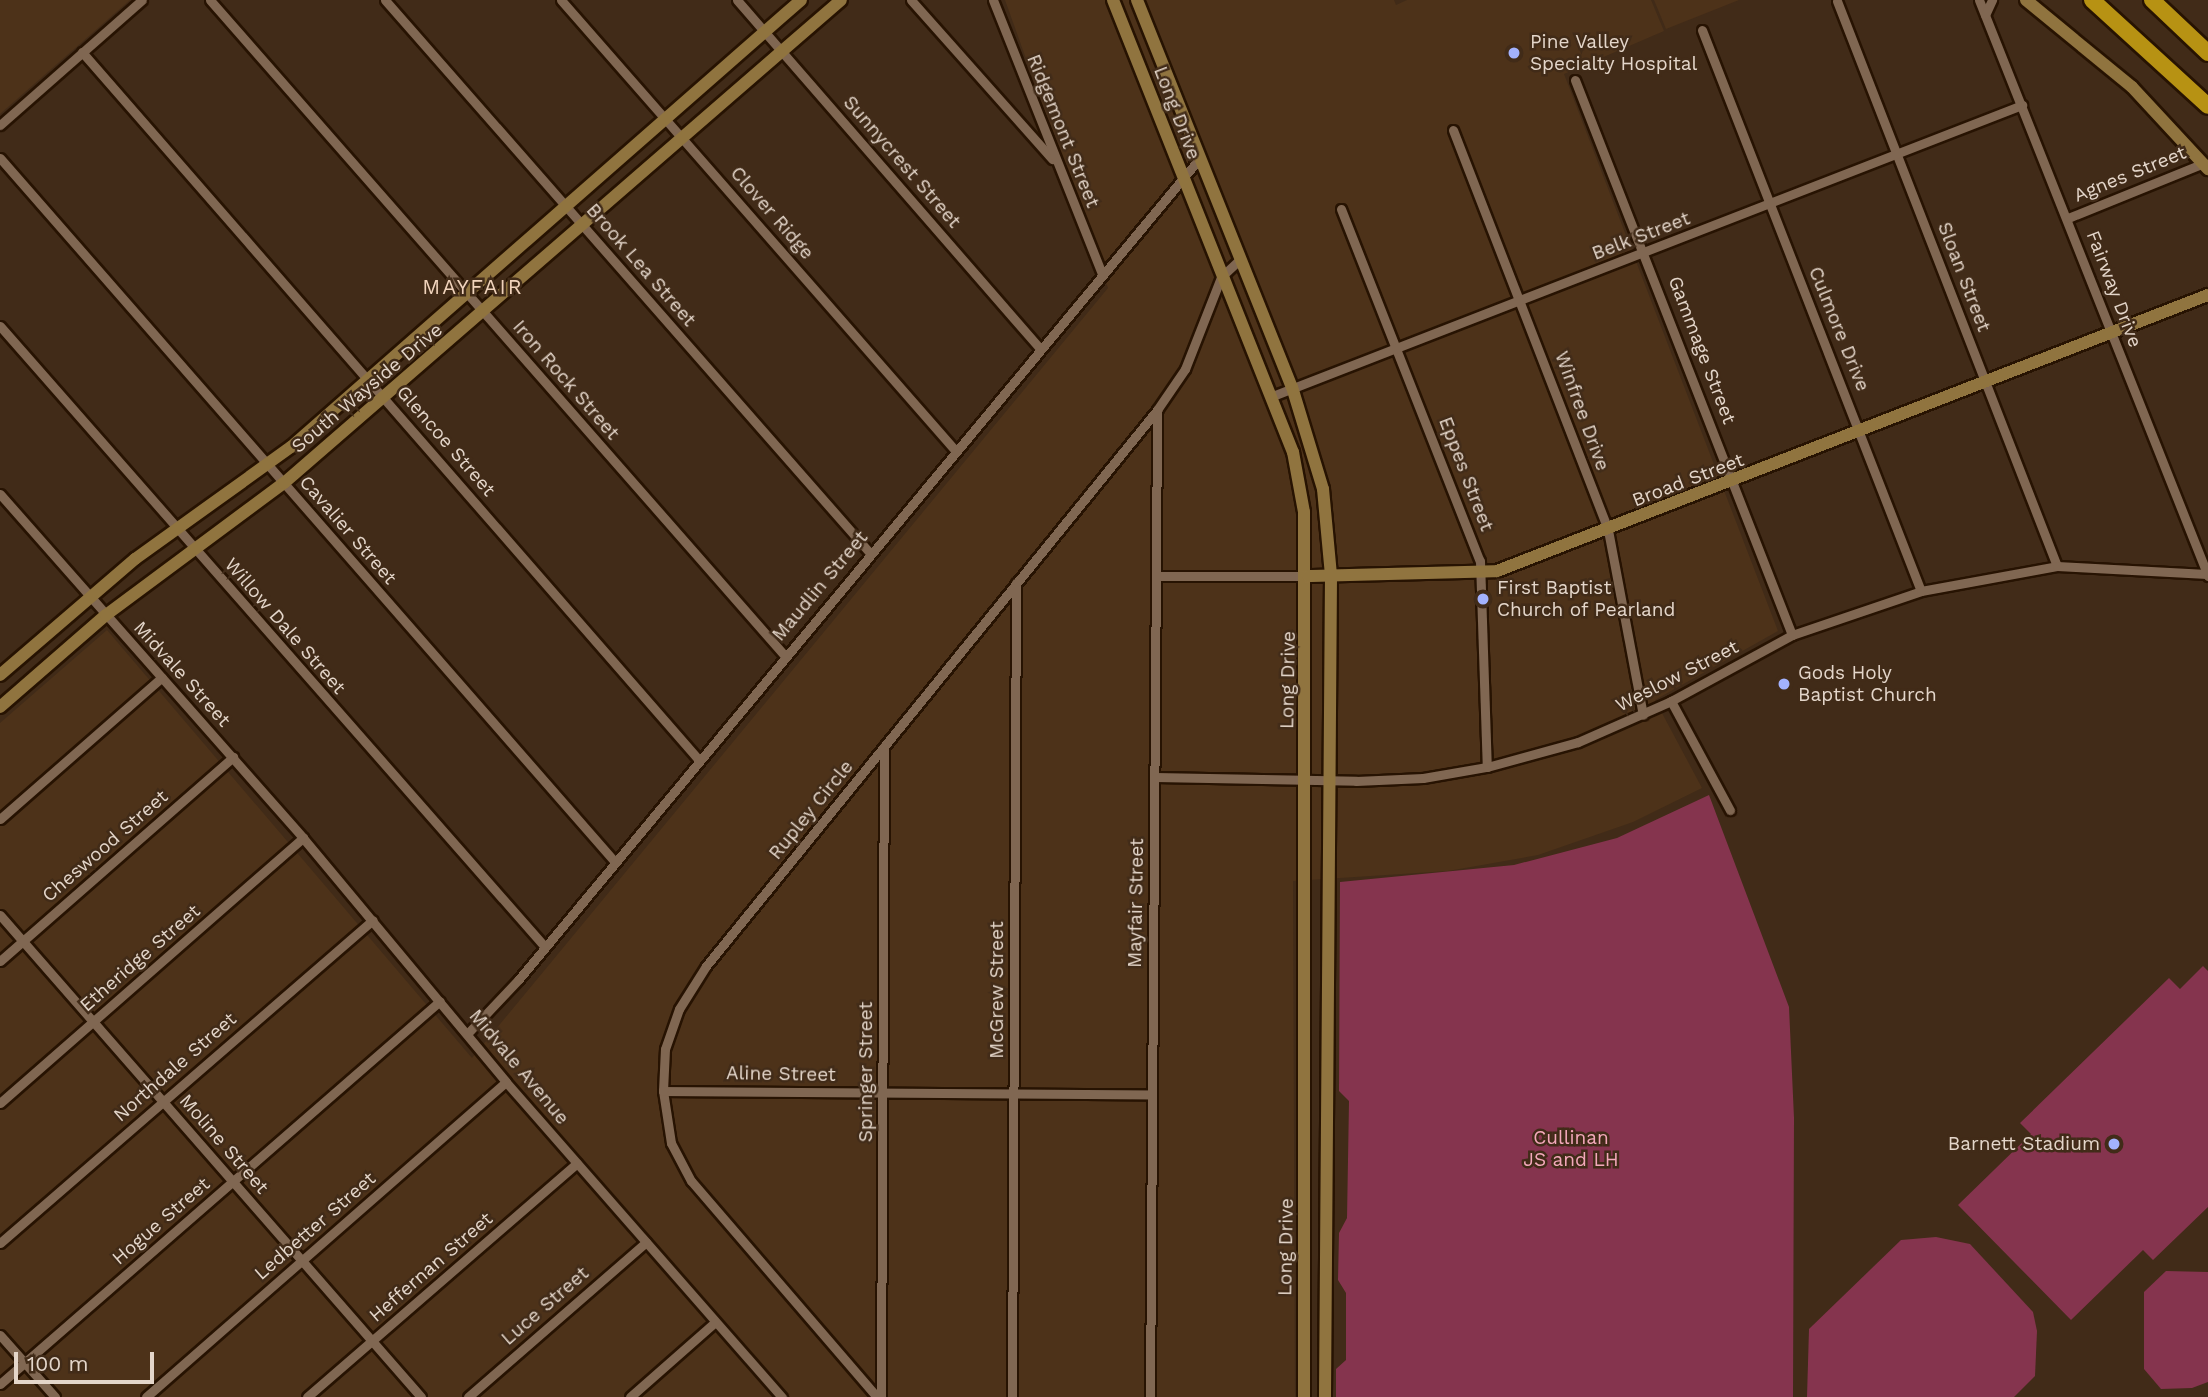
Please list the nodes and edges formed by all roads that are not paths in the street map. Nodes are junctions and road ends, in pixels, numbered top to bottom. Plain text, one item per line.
1 (142, 0) edge
2 (210, 0) edge
3 (385, 0) edge
4 (561, 0) edge
5 (737, 0) edge
6 (801, 0) edge
7 (841, 0) edge
8 (911, 0) edge
9 (993, 0) edge
10 (1113, 0) edge
11 (1137, 0) edge
12 (1979, 0) edge
13 (1992, 0) edge
14 (2026, 0) edge
15 (2092, 0) edge
16 (2152, 0) edge
17 (1837, 1) edge
18 (1985, 15) junction
19 (1702, 30) dead end
20 (765, 32) junction
21 (781, 50) junction
22 (82, 52) junction
23 (2208, 53) edge
24 (1161, 62) junction
25 (1140, 69) junction
26 (1575, 80) dead end
27 (2022, 104) junction
28 (2208, 106) edge
29 (666, 119) junction
30 (0, 125) edge
31 (1453, 130) dead end
32 (682, 138) junction
33 (1897, 153) junction
34 (0, 158) edge
35 (1199, 159) junction
36 (1057, 165) junction
37 (2206, 166) edge
38 (1182, 178) junction
39 (1770, 205) junction
40 (565, 206) junction
41 (1341, 209) dead end
42 (2068, 218) junction
43 (583, 225) junction
44 (1645, 253) junction
45 (1240, 259) junction
46 (1102, 274) junction
47 (1221, 277) junction
48 (467, 293) junction
49 (2208, 295) edge
50 (1522, 300) junction
51 (484, 313) junction
52 (0, 326) edge
53 (2113, 334) junction
54 (1398, 346) junction
55 (1041, 348) junction
56 (369, 379) junction
57 (1987, 383) junction
58 (1292, 387) junction
59 (1270, 397) junction
60 (386, 398) junction
61 (1157, 410) junction
62 (1861, 432) junction
63 (956, 450) junction
64 (268, 466) junction
65 (1735, 482) junction
66 (284, 483) junction
67 (0, 494) edge
68 (177, 530) junction
69 (1608, 530) junction
70 (192, 548) junction
71 (870, 553) junction
72 (2057, 566) junction
73 (1483, 573) junction
74 (2208, 575) edge
75 (1156, 576) junction
76 (1308, 576) junction
77 (1331, 576) junction
78 (1016, 583) junction
79 (1921, 591) junction
80 (89, 596) junction
81 (106, 614) junction
82 (1792, 635) junction
83 (785, 656) junction
84 (1307, 670) junction
85 (1329, 672) junction
86 (0, 675) edge
87 (162, 677) junction
88 (1671, 701) junction
89 (0, 707) edge
90 (1643, 715) junction
91 (884, 747) junction
92 (233, 757) junction
93 (699, 760) junction
94 (1487, 768) junction
95 (1155, 777) junction
96 (1328, 780) junction
97 (1307, 781) junction
98 (1730, 810) dead end
99 (0, 820) edge
100 (303, 838) junction
101 (615, 862) junction
102 (1327, 885) junction
103 (1307, 886) junction
104 (0, 915) edge
105 (373, 920) junction
106 (23, 941) junction
107 (545, 947) junction
108 (0, 961) edge
109 (440, 1001) junction
110 (1307, 1003) junction
111 (1326, 1004) junction
112 (94, 1022) junction
113 (467, 1034) junction
114 (506, 1082) junction
115 (663, 1091) junction
116 (883, 1093) junction
117 (1014, 1093) junction
118 (1151, 1094) junction
119 (162, 1101) junction
120 (0, 1103) edge
121 (1307, 1134) junction
122 (1326, 1134) junction
123 (578, 1163) junction
124 (233, 1182) junction
125 (646, 1242) junction
126 (0, 1243) edge
127 (1306, 1251) junction
128 (1325, 1252) junction
129 (302, 1261) junction
130 (715, 1322) junction
131 (0, 1335) edge
132 (372, 1341) junction
133 (25, 1363) junction
134 (1325, 1378) junction
135 (1304, 1379) junction
136 (0, 1384) edge
137 (55, 1397) edge
138 (146, 1397) edge
139 (307, 1397) edge
140 (421, 1397) edge
141 (468, 1397) edge
142 (630, 1397) edge
143 (782, 1397) edge
144 (879, 1397) edge
145 (1012, 1397) edge
146 (1150, 1397) edge
147 (1304, 1397) edge
148 (1325, 1397) edge

1 - 22 street
2 - 48 street, Iron Rock Street
3 - 40 street, Brook Lea Street
4 - 29 street, Clover Ridge
5 - 20 street, Sunnycrest Street
6 - 20 main road, South Wayside Drive
7 - 21 main road, South Wayside Drive
8 - 36 street
9 - 36 street, Ridgemont Street
10 - 25 main road, Long Drive
11 - 24 main road, Long Drive
12 - 18 street, Fairway Drive
13 - 18 street
14 - 37 main road
15 - 28 highway
16 - 23 highway
17 - 33 street, Sloan Street
18 - 27 street, Fairway Drive
19 - 39 street, Culmore Drive
20 - 21 street, Sunnycrest Street
20 - 29 main road, South Wayside Drive
21 - 32 main road, South Wayside Drive
21 - 55 street, Sunnycrest Street
22 - 30 street
22 - 56 street, Glencoe Street
24 - 25 main road
24 - 35 main road, Long Drive
25 - 38 main road, Long Drive
26 - 44 street, Gammage Street
27 - 33 street, Belk Street
27 - 42 street, Fairway Drive
29 - 32 street, Clover Ridge
29 - 40 main road, South Wayside Drive
31 - 50 street, Winfree Drive
32 - 43 main road, South Wayside Drive
32 - 63 street, Clover Ridge
33 - 39 street, Belk Street
33 - 57 street, Sloan Street
34 - 64 street, Cavalier Street
35 - 38 street, Maudlin Street
35 - 45 main road, Long Drive
36 - 46 street, Ridgemont Street
37 - 42 street, Agnes Street
38 - 46 street, Maudlin Street
38 - 47 main road, Long Drive
39 - 44 street, Belk Street
39 - 62 street, Culmore Drive
40 - 43 street, Brook Lea Street
40 - 48 main road, South Wayside Drive
41 - 54 street, Eppes Street
42 - 53 street, Fairway Drive
43 - 51 main road, South Wayside Drive
43 - 71 street, Brook Lea Street
44 - 50 street, Belk Street
44 - 65 street, Gammage Street
45 - 47 street, Rupley Circle
45 - 58 main road, Long Drive
46 - 55 street, Maudlin Street
47 - 59 main road, Long Drive
47 - 61 street, Rupley Circle
48 - 51 street, Iron Rock Street
48 - 56 main road, South Wayside Drive
49 - 53 main road, Broad Street
50 - 54 street, Belk Street
50 - 69 street, Winfree Drive
51 - 60 main road, South Wayside Drive
51 - 83 street, Iron Rock Street
52 - 68 street, Willow Dale Street
53 - 57 main road, Broad Street
53 - 74 street, Fairway Drive
54 - 58 street, Belk Street
54 - 73 street, Eppes Street
55 - 63 street, Maudlin Street
56 - 60 street, Glencoe Street
56 - 64 main road, South Wayside Drive
57 - 62 main road, Broad Street
57 - 72 street, Sloan Street
58 - 59 street, Belk Street
58 - 77 main road, Long Drive
59 - 76 main road, Long Drive
60 - 66 main road, South Wayside Drive
60 - 93 street, Glencoe Street
61 - 75 street, Mayfair Street
61 - 78 street, Rupley Circle
62 - 65 main road, Broad Street
62 - 79 street, Culmore Drive
63 - 71 street, Maudlin Street
64 - 66 street, Cavalier Street
64 - 68 main road, South Wayside Drive
65 - 69 main road, Broad Street
65 - 82 street, Gammage Street
66 - 70 main road, South Wayside Drive
66 - 101 street, Cavalier Street
67 - 80 street
68 - 70 street, Willow Dale Street
68 - 80 main road, South Wayside Drive
69 - 73 main road, Broad Street
69 - 90 street, Winfree Drive
70 - 81 main road, South Wayside Drive
70 - 107 street, Willow Dale Street
71 - 83 street, Maudlin Street
72 - 74 street, Weslow Street
72 - 79 street, Weslow Street
73 - 77 main road, Broad Street
73 - 94 street, Eppes Street
75 - 76 street, Broad Street
75 - 95 street, Mayfair Street
76 - 77 main road, Broad Street
76 - 84 main road, Long Drive
77 - 85 main road, Long Drive
78 - 91 street, Rupley Circle
78 - 117 street, McGrew Street
79 - 82 street, Weslow Street
80 - 81 street
80 - 86 main road, South Wayside Drive
81 - 87 street, Midvale Street
81 - 89 main road, South Wayside Drive
82 - 88 street, Weslow Street
83 - 93 street, Maudlin Street
84 - 85 main road
84 - 97 main road, Long Drive
85 - 96 main road, Long Drive
87 - 92 street, Midvale Street
87 - 99 street
88 - 90 street, Weslow Street
88 - 98 street
90 - 94 street, Weslow Street
91 - 115 street, Rupley Circle
91 - 116 street, Springer Street
92 - 100 street, Midvale Avenue
92 - 106 street, Cheswood Street
93 - 101 street, Maudlin Street
94 - 96 street, Weslow Street
95 - 97 street, Weslow Street
95 - 118 street, Mayfair Street
96 - 97 street, Weslow Street
96 - 102 main road, Long Drive
97 - 103 main road, Long Drive
100 - 105 street, Midvale Avenue
100 - 112 street, Etheridge Street
101 - 107 street, Maudlin Street
102 - 103 main road
102 - 111 main road, Long Drive
103 - 110 main road, Long Drive
104 - 106 street, Moline Street
105 - 109 street, Midvale Avenue
105 - 119 street, Northdale Street
106 - 108 street, Cheswood Street
106 - 112 street, Moline Street
107 - 113 street, Maudlin Street
109 - 113 street, Midvale Avenue
109 - 124 street, Hogue Street
110 - 111 main road
110 - 121 main road, Long Drive
111 - 122 main road, Long Drive
112 - 119 street, Moline Street
112 - 120 street, Etheridge Street
113 - 114 street, Midvale Avenue
114 - 123 street, Midvale Avenue
114 - 129 street, Ledbetter Street
115 - 116 street, Aline Street
115 - 144 street, Rupley Circle
116 - 117 street, Aline Street
116 - 144 street, Springer Street
117 - 118 street, Aline Street
117 - 145 street, McGrew Street
118 - 146 street, Mayfair Street
119 - 124 street, Moline Street
119 - 126 street, Northdale Street
121 - 122 main road
121 - 127 main road, Long Drive
122 - 128 main road, Long Drive
123 - 125 street, Midvale Avenue
123 - 132 street, Heffernan Street
124 - 129 street, Moline Street
124 - 133 street, Hogue Street
125 - 130 street, Midvale Avenue
125 - 141 street, Luce Street
127 - 128 main road
127 - 135 main road, Long Drive
128 - 134 main road, Long Drive
129 - 132 street, Moline Street
129 - 138 street, Ledbetter Street
130 - 142 street
130 - 143 street, Midvale Avenue
131 - 133 street
132 - 139 street, Heffernan Street
132 - 140 street, Moline Street
133 - 136 street, Hogue Street
133 - 137 street
134 - 135 main road
134 - 148 main road, Long Drive
135 - 147 main road, Long Drive

